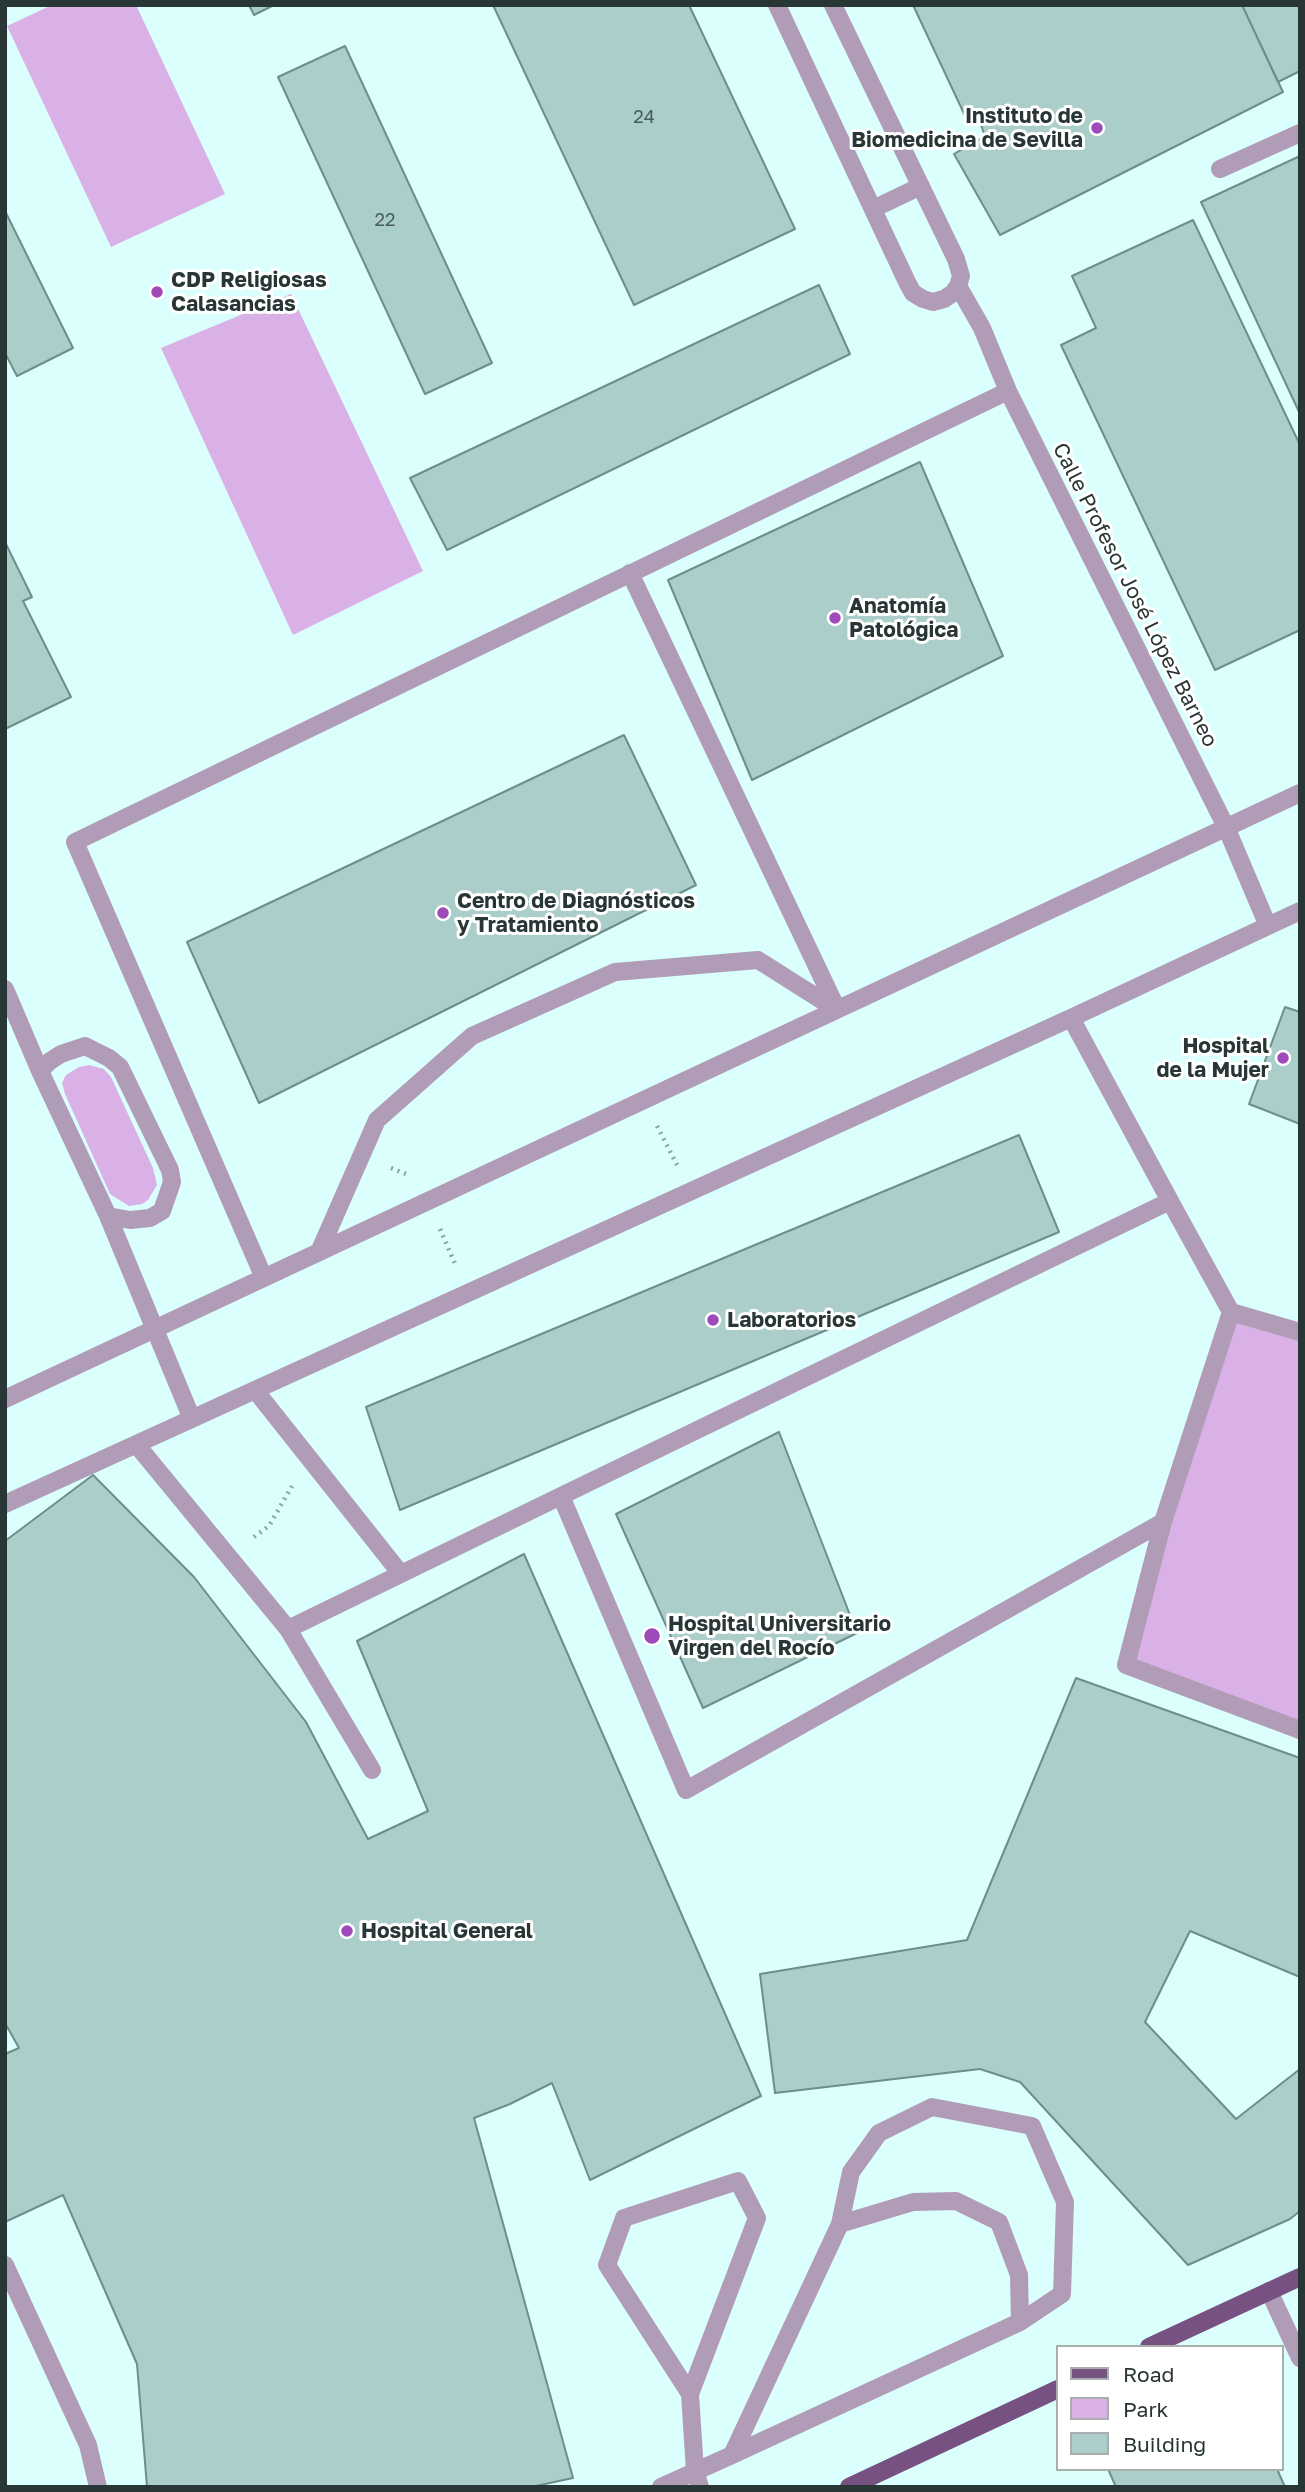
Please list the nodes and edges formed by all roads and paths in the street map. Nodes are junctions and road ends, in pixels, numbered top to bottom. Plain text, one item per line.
1 (777, 5) edge
2 (833, 5) edge
3 (1300, 133) edge
4 (1220, 169) dead end
5 (921, 186) junction
6 (873, 209) junction
7 (958, 286) junction
8 (1008, 391) junction
9 (630, 573) junction
10 (1300, 793) edge
11 (1226, 827) junction
12 (1300, 911) edge
13 (1268, 926) junction
14 (5, 989) edge
15 (837, 1010) junction
16 (1070, 1018) junction
17 (40, 1071) junction
18 (644, 1100) junction
19 (690, 1192) junction
20 (1170, 1201) junction
21 (108, 1216) junction
22 (319, 1252) junction
23 (264, 1278) junction
24 (1231, 1312) junction
25 (153, 1330) junction
26 (1300, 1332) edge
27 (255, 1390) junction
28 (5, 1399) edge
29 (192, 1419) junction
30 (135, 1444) junction
31 (309, 1458) junction
32 (561, 1496) junction
33 (5, 1504) edge
34 (1163, 1522) junction
35 (227, 1556) junction
36 (401, 1574) junction
37 (288, 1629) junction
38 (1300, 1730) edge
39 (372, 1770) dead end
40 (840, 2224) junction
41 (5, 2265) edge
42 (1300, 2277) edge
43 (1269, 2291) junction
44 (1020, 2322) junction
45 (1153, 2345) edge
46 (1300, 2358) edge
47 (1056, 2390) edge
48 (690, 2394) junction
49 (733, 2455) junction
50 (698, 2479) edge
51 (98, 2487) edge
52 (661, 2487) edge
53 (849, 2487) edge

1 - 6 street
2 - 5 street, Calle Profesor José López Barneo
3 - 4 street
5 - 6 street
5 - 7 street, Calle Profesor José López Barneo
6 - 7 street
7 - 8 street, Calle Profesor José López Barneo
8 - 9 street
8 - 11 street, Calle Profesor José López Barneo
9 - 15 street
9 - 23 street
10 - 11 street
11 - 13 street, Calle Profesor José López Barneo
11 - 15 street
12 - 13 street
13 - 16 street
14 - 17 street
15 - 18 street
15 - 22 street
16 - 19 street
16 - 20 street
17 - 21 street
17 - 21 street
18 - 19 path
18 - 22 street
19 - 27 street
20 - 24 street
20 - 32 street
21 - 25 street
22 - 23 street
23 - 25 street
24 - 26 street
24 - 34 street
25 - 28 street
25 - 29 street
27 - 29 street
27 - 31 street
29 - 30 street
30 - 33 street
30 - 35 street
31 - 35 path
31 - 36 street
32 - 34 street
32 - 36 street
34 - 38 street
35 - 37 street
36 - 37 street
37 - 39 street
40 - 44 street
40 - 44 street
40 - 49 street
41 - 51 street
42 - 43 main road
43 - 45 main road
43 - 46 street
44 - 49 street
47 - 53 main road
48 - 48 street
48 - 50 street
49 - 50 street
50 - 52 street

